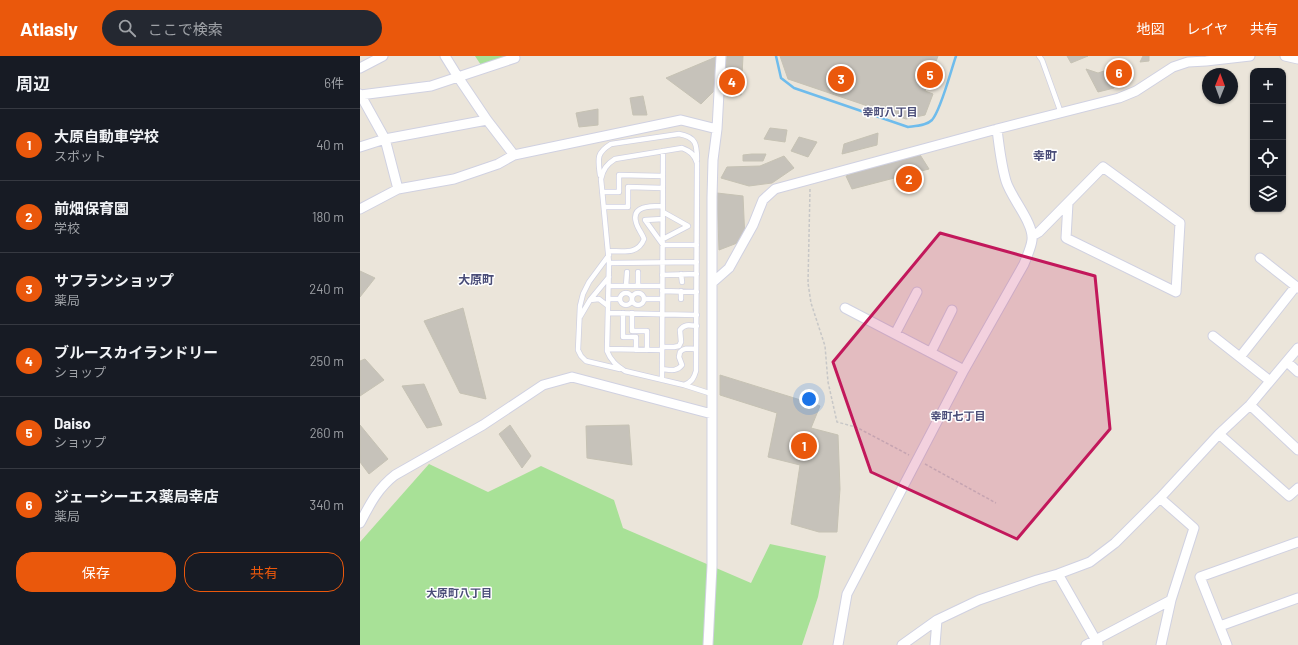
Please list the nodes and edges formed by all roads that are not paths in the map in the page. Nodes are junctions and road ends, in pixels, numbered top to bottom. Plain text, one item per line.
1 (383, 56) edge
2 (445, 56) edge
3 (721, 56) edge
4 (1039, 56) edge
5 (1250, 56) edge
6 (1285, 56) edge
7 (514, 58) dead end
8 (1298, 59) edge
9 (360, 68) edge
10 (458, 77) junction
11 (360, 95) edge
12 (1061, 113) junction
13 (487, 120) junction
14 (717, 129) junction
15 (997, 129) junction
16 (386, 139) junction
17 (360, 146) edge
18 (663, 151) junction
19 (514, 155) junction
20 (697, 163) junction
21 (663, 176) junction
22 (601, 179) junction
23 (663, 188) junction
24 (398, 189) junction
25 (602, 192) junction
26 (1068, 203) junction
27 (663, 206) junction
28 (604, 207) junction
29 (360, 209) edge
30 (663, 212) junction
31 (663, 218) junction
32 (1032, 236) junction
33 (663, 239) junction
34 (663, 245) junction
35 (697, 245) junction
36 (608, 253) junction
37 (1260, 258) dead end
38 (697, 262) junction
39 (609, 263) junction
40 (663, 263) junction
41 (626, 272) dead end
42 (638, 272) dead end
43 (681, 274) junction
44 (697, 274) junction
45 (662, 275) junction
46 (609, 277) junction
47 (682, 282) dead end
48 (712, 283) junction
49 (609, 286) junction
50 (626, 286) junction
51 (638, 286) junction
52 (1297, 287) edge
53 (662, 289) junction
54 (681, 291) junction
55 (697, 292) junction
56 (917, 292) dead end
57 (608, 298) junction
58 (620, 299) junction
59 (632, 299) junction
60 (645, 299) junction
61 (662, 299) junction
62 (681, 299) dead end
63 (590, 300) junction
64 (608, 306) junction
65 (845, 308) dead end
66 (952, 310) dead end
67 (608, 313) junction
68 (623, 313) junction
69 (632, 313) junction
70 (662, 314) junction
71 (697, 315) junction
72 (579, 319) junction
73 (696, 326) junction
74 (895, 334) junction
75 (1213, 336) dead end
76 (1298, 348) edge
77 (607, 349) junction
78 (662, 349) junction
79 (696, 349) junction
80 (636, 350) junction
81 (647, 350) junction
82 (930, 352) junction
83 (1240, 357) junction
84 (1287, 362) junction
85 (662, 369) junction
86 (964, 370) junction
87 (625, 371) junction
88 (1298, 372) edge
89 (662, 380) junction
90 (1270, 381) junction
91 (684, 385) junction
92 (712, 394) junction
93 (1250, 405) junction
94 (712, 414) junction
95 (1219, 434) junction
96 (1298, 450) edge
97 (1298, 488) edge
98 (1160, 498) junction
99 (360, 523) edge
100 (1298, 542) edge
101 (1058, 574) junction
102 (1298, 598) edge
103 (1171, 600) junction
104 (937, 620) junction
105 (1220, 626) junction
106 (1097, 643) edge
107 (708, 645) edge
108 (838, 645) edge
109 (902, 645) edge
110 (935, 645) edge
111 (1086, 645) edge
112 (1161, 645) edge
113 (1227, 645) edge

1 - 9 street
2 - 10 street
3 - 14 street
4 - 12 lane
5 - 12 street
6 - 8 street
7 - 10 street
10 - 11 street
10 - 13 street
11 - 16 street
12 - 15 street
13 - 16 street
13 - 19 street
14 - 19 street
14 - 48 street
15 - 32 street
15 - 48 street
16 - 17 street
16 - 24 street
18 - 20 lane
18 - 21 lane
18 - 22 lane
19 - 24 street
20 - 22 lane
20 - 35 lane
21 - 23 lane
21 - 25 lane
22 - 25 lane
23 - 27 lane
23 - 28 lane
24 - 29 street
25 - 28 lane
26 - 26 street
26 - 32 street
27 - 30 lane
27 - 36 lane
28 - 36 lane
30 - 31 lane
30 - 33 lane
31 - 33 lane
31 - 34 lane
32 - 86 street
33 - 34 lane
34 - 35 lane
34 - 40 lane
35 - 38 lane
36 - 39 lane
36 - 72 lane
37 - 52 street
38 - 40 lane
38 - 44 lane
39 - 40 lane
39 - 46 lane
40 - 45 lane
41 - 50 lane
42 - 51 lane
43 - 44 lane
43 - 45 lane
43 - 47 lane
44 - 55 lane
45 - 53 lane
46 - 49 lane
46 - 63 lane
48 - 92 street
49 - 50 lane
49 - 57 lane
50 - 51 lane
51 - 53 lane
52 - 83 street
53 - 54 lane
53 - 61 lane
54 - 55 lane
54 - 62 lane
55 - 71 lane
56 - 74 street
57 - 58 lane
57 - 64 lane
58 - 59 lane
58 - 59 lane
59 - 60 lane
59 - 60 lane
60 - 61 lane
61 - 70 lane
63 - 64 lane
63 - 72 lane
64 - 67 lane
65 - 74 street
66 - 82 street
67 - 68 lane
67 - 77 lane
68 - 69 lane
68 - 80 lane
69 - 70 lane
69 - 81 lane
70 - 71 lane
70 - 78 lane
71 - 73 lane
72 - 87 lane
73 - 78 lane
73 - 79 lane
74 - 82 street
75 - 83 street
76 - 84 street
77 - 80 lane
77 - 87 lane
78 - 81 lane
78 - 85 lane
79 - 85 lane
79 - 91 lane
80 - 81 lane
82 - 86 street
83 - 90 street
84 - 88 street
84 - 90 street
85 - 89 lane
86 - 108 street
87 - 89 lane
89 - 91 lane
90 - 93 street
91 - 92 lane
92 - 94 street
93 - 95 street
93 - 96 street
94 - 99 street
94 - 107 street
95 - 97 street
95 - 98 street
98 - 101 street
98 - 103 street
100 - 105 street
101 - 104 street
101 - 106 street
102 - 105 street
103 - 106 street
103 - 112 street
104 - 109 street
104 - 110 street
105 - 113 street
106 - 111 street

